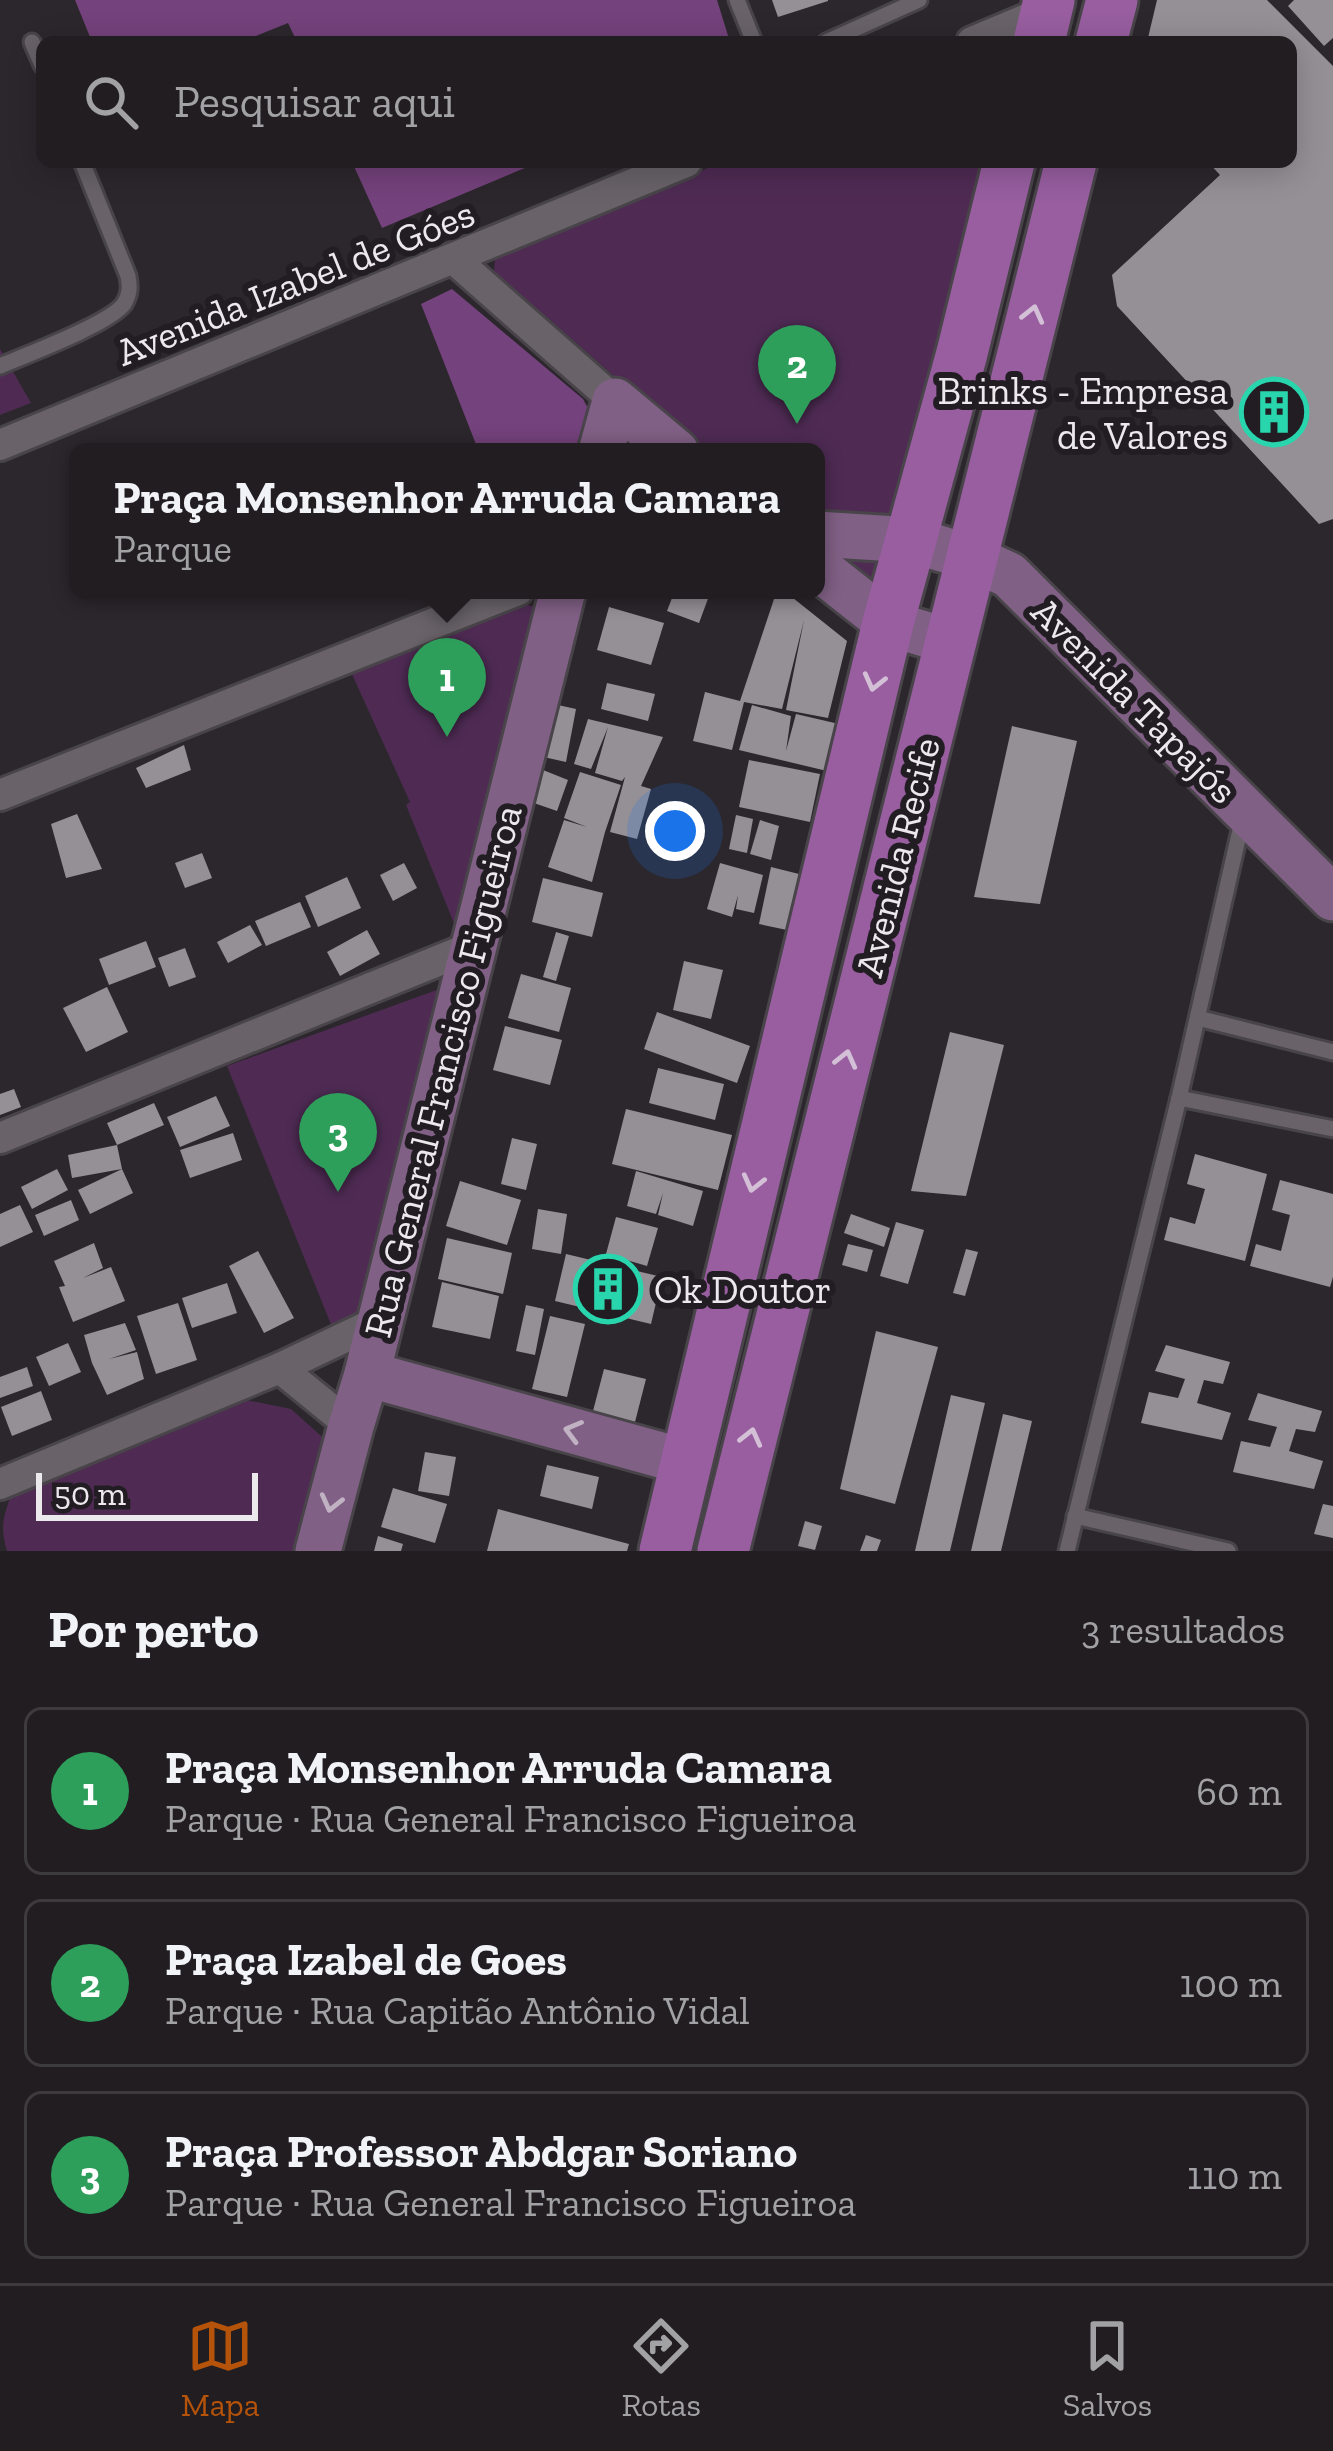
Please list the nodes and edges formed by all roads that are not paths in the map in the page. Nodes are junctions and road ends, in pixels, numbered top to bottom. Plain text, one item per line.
1 (737, 0) edge
2 (919, 0) edge
3 (1112, 0) edge
4 (1045, 18) edge
5 (752, 36) edge
6 (839, 36) edge
7 (990, 36) edge
8 (1103, 36) edge
9 (32, 42) dead end
10 (36, 51) edge
11 (84, 168) edge
12 (672, 168) edge
13 (1007, 168) edge
14 (1070, 168) edge
15 (454, 259) junction
16 (0, 366) edge
17 (615, 401) junction
18 (603, 443) edge
19 (665, 443) edge
20 (0, 445) edge
21 (825, 535) edge
22 (912, 540) junction
23 (972, 558) junction
24 (825, 573) edge
25 (495, 599) edge
26 (561, 599) edge
27 (888, 623) junction
28 (951, 642) junction
29 (0, 795) edge
30 (1245, 809) junction
31 (1326, 879) edge
32 (472, 947) junction
33 (1198, 1018) junction
34 (1333, 1052) edge
35 (1179, 1098) junction
36 (1333, 1129) edge
37 (0, 1138) edge
38 (381, 1320) junction
39 (280, 1367) junction
40 (367, 1374) junction
41 (350, 1426) junction
42 (686, 1462) junction
43 (0, 1484) edge
44 (1075, 1516) junction
45 (318, 1551) edge
46 (665, 1551) edge
47 (723, 1551) edge
48 (1067, 1551) edge
49 (1228, 1551) edge

1 - 5 lane
2 - 6 lane
3 - 8 main road
4 - 7 street
9 - 10 lane
11 - 16 lane
12 - 15 street, Avenida Izabel de Góes
13 - 22 main road, Avenida Recife
23 -> 14 main road, Avenida Recife
15 - 17 street
15 - 20 street, Avenida Izabel de Góes
17 - 18 street
17 - 19 street
21 - 22 street, Avenida Tapajós
22 - 23 street, Avenida Tapajós
22 - 27 main road, Avenida Recife
23 - 28 main road, Avenida Recife
23 - 30 street, Avenida Tapajós
24 - 27 street
25 - 29 street
26 - 32 street, Rua General Francisco Figueiroa
27 - 28 street
27 -> 42 main road, Avenida Recife
47 -> 28 main road, Avenida Recife
30 - 31 street, Avenida Tapajós
30 - 33 lane
32 - 37 street
32 - 38 street, Rua General Francisco Figueiroa
33 - 34 lane
33 - 35 lane
35 - 36 lane
35 - 44 lane
38 - 39 street
38 - 40 street, Rua General Francisco Figueiroa
39 - 41 street
39 - 43 street
40 - 41 street, Rua General Francisco Figueiroa
42 -> 40 street
41 -> 45 street, Rua General Francisco Figueiroa
42 - 46 main road, Avenida Recife
44 - 48 lane
44 - 49 lane

